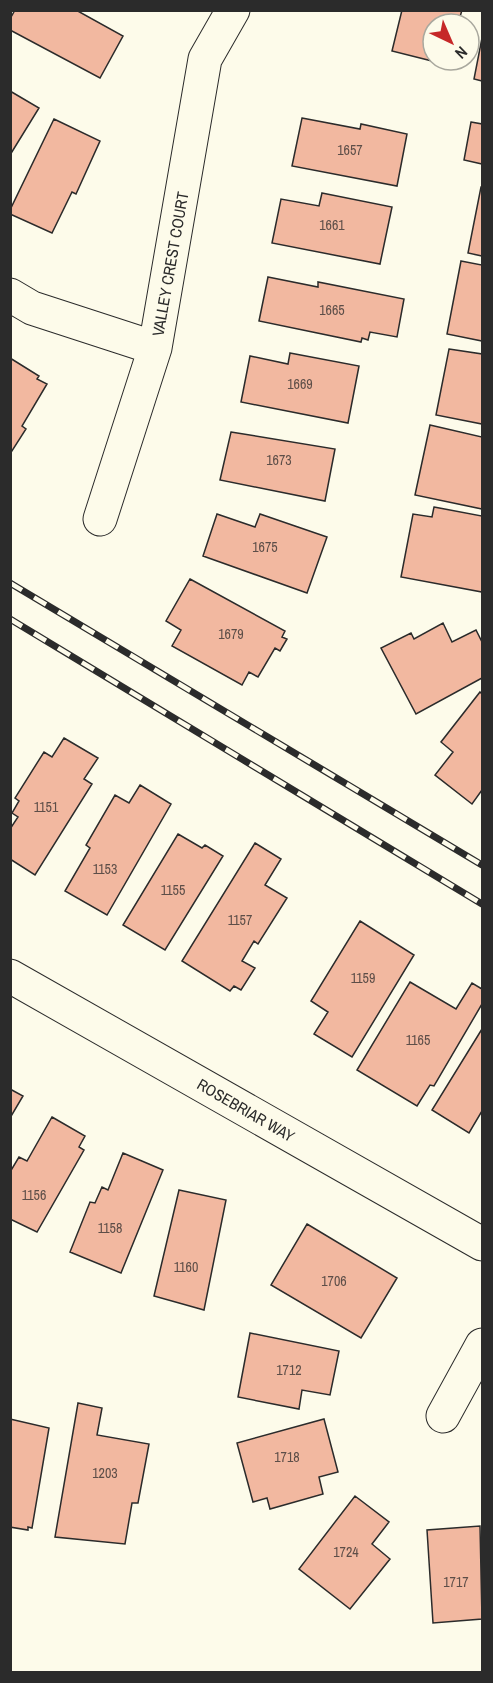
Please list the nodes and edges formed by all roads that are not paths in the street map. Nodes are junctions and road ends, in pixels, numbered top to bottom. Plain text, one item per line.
1 (233, 10) edge
2 (10, 295) edge
3 (155, 348) junction
4 (100, 519) dead end
5 (10, 976) edge
6 (483, 1244) edge
7 (483, 1345) edge
8 (443, 1416) dead end

1 - 3 street, VALLEY CREST COURT
2 - 3 street
3 - 4 street, VALLEY CREST COURT
5 - 6 street, ROSEBRIAR WAY
7 - 8 street

